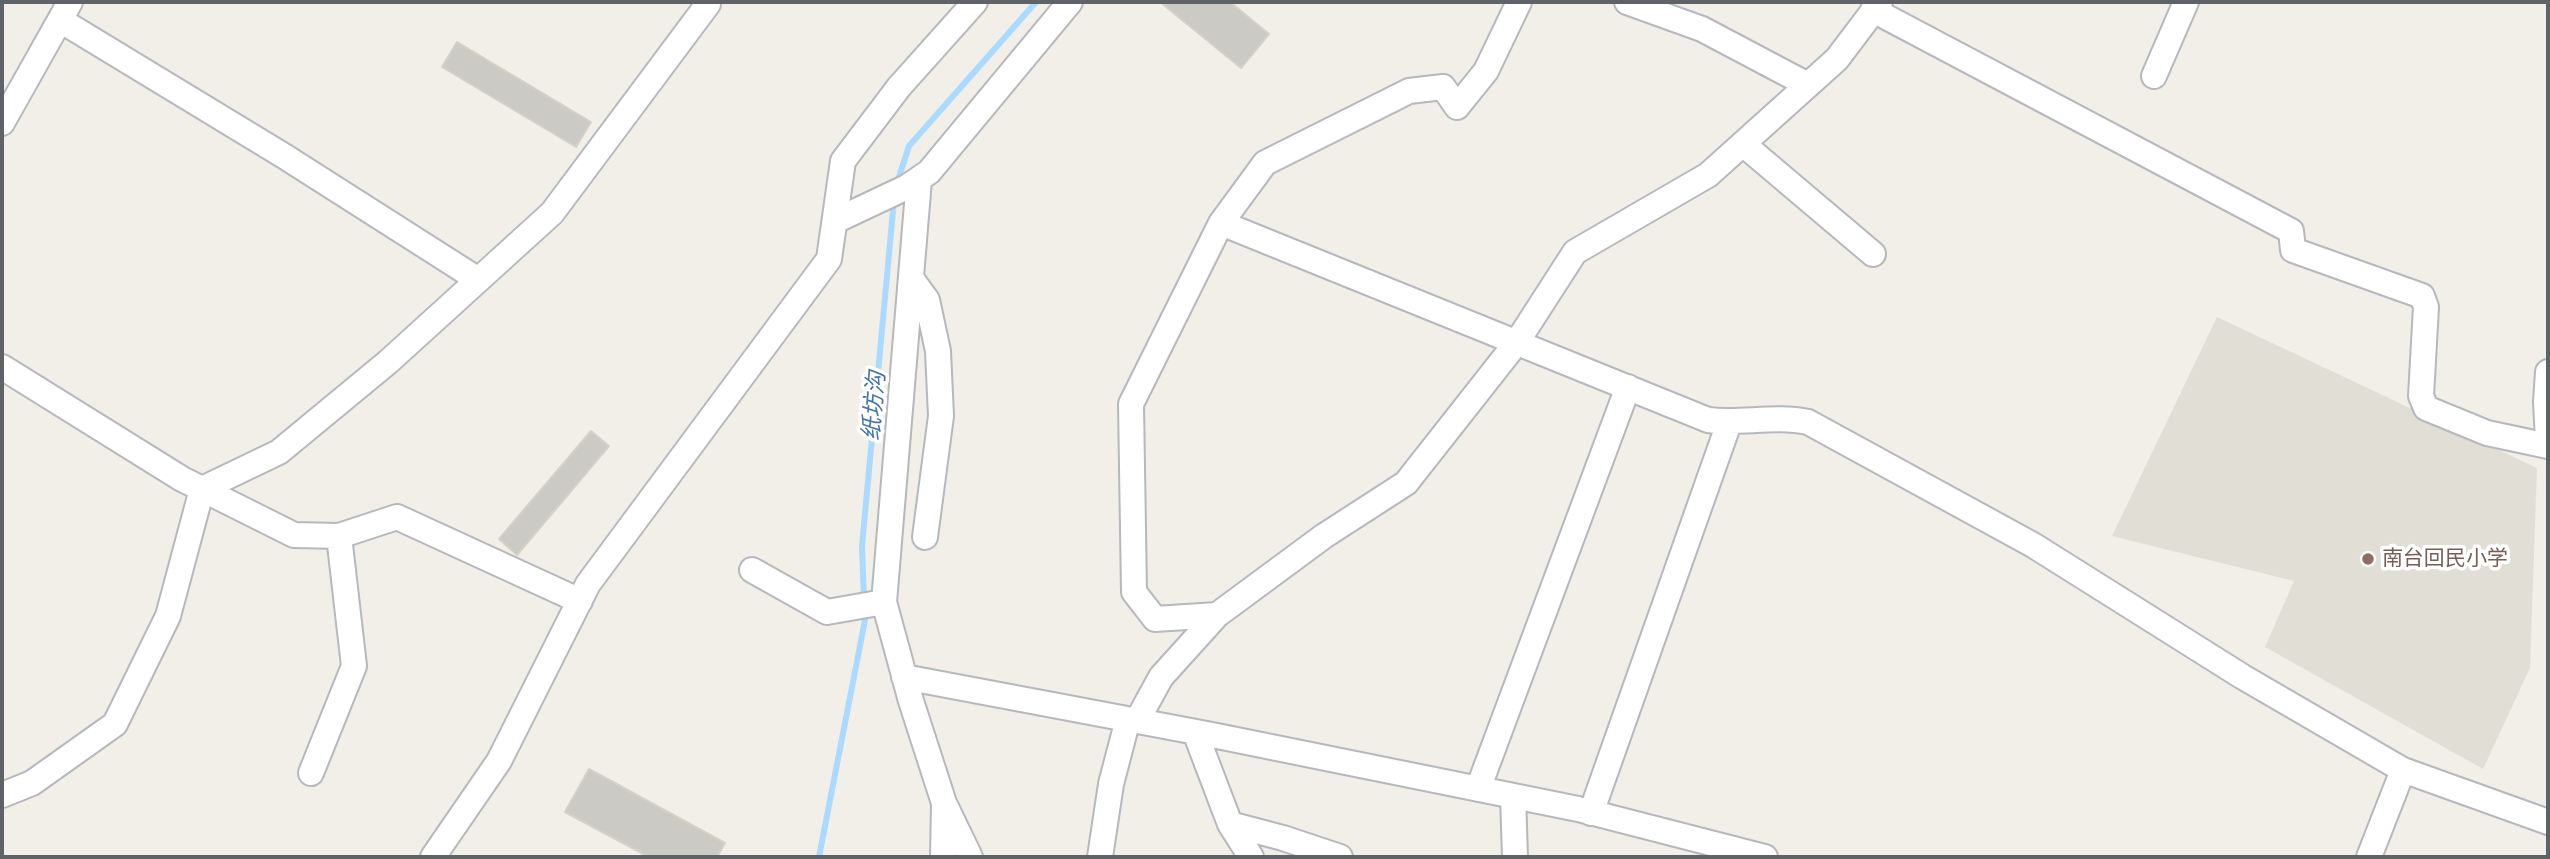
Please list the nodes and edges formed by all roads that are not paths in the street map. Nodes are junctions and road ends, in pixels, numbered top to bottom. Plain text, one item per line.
1 (704, 2) edge
2 (975, 2) edge
3 (1070, 2) edge
4 (1519, 2) edge
5 (1627, 2) edge
6 (2186, 2) edge
7 (1877, 6) edge
8 (65, 11) edge
9 (2154, 76) dead end
10 (1808, 85) junction
11 (2, 123) edge
12 (1743, 144) junction
13 (913, 183) junction
14 (835, 221) junction
15 (1221, 223) junction
16 (1873, 254) dead end
17 (911, 278) junction
18 (477, 279) junction
19 (1517, 342) junction
20 (2, 367) edge
21 (2548, 373) edge
22 (1628, 387) junction
23 (2547, 402) edge
24 (1729, 423) junction
25 (2548, 440) edge
26 (2548, 446) edge
27 (202, 489) junction
28 (339, 536) junction
29 (925, 537) dead end
30 (752, 570) dead end
31 (580, 601) junction
32 (868, 605) junction
33 (1217, 615) junction
34 (904, 677) junction
35 (1133, 720) junction
36 (1195, 732) junction
37 (2403, 770) junction
38 (312, 773) dead end
39 (1478, 789) junction
40 (2, 794) edge
41 (1513, 796) junction
42 (944, 803) junction
43 (1591, 813) junction
44 (2548, 822) edge
45 (1230, 824) junction
46 (433, 857) edge
47 (943, 857) edge
48 (970, 857) edge
49 (1100, 857) edge
50 (1251, 857) edge
51 (1340, 857) edge
52 (1515, 857) edge
53 (1765, 857) edge
54 (2369, 857) edge

1 - 18 street
2 - 14 street
3 - 13 street
4 - 15 street
5 - 10 street
6 - 9 street
7 - 10 street
7 - 26 street
8 - 11 street
8 - 18 street
10 - 12 street
12 - 16 street
12 - 19 street
13 - 14 street
13 - 17 street
14 - 31 street
15 - 19 street
15 - 33 street
17 - 29 street
17 - 32 street
18 - 27 street
19 - 22 street
19 - 33 street
20 - 27 street
21 - 23 street
22 - 24 street
22 - 39 street
23 - 25 street
24 - 37 street
24 - 43 street
27 - 28 street
27 - 40 street
28 - 31 street
28 - 38 street
30 - 32 street
31 - 46 street
32 - 34 street
33 - 35 street
34 - 35 street
34 - 42 street
35 - 36 street
35 - 49 street
36 - 39 street
36 - 45 street
37 - 44 street
37 - 54 street
39 - 41 street
41 - 43 street
41 - 52 street
42 - 47 street
42 - 48 street
43 - 53 street
45 - 50 street
45 - 51 street

